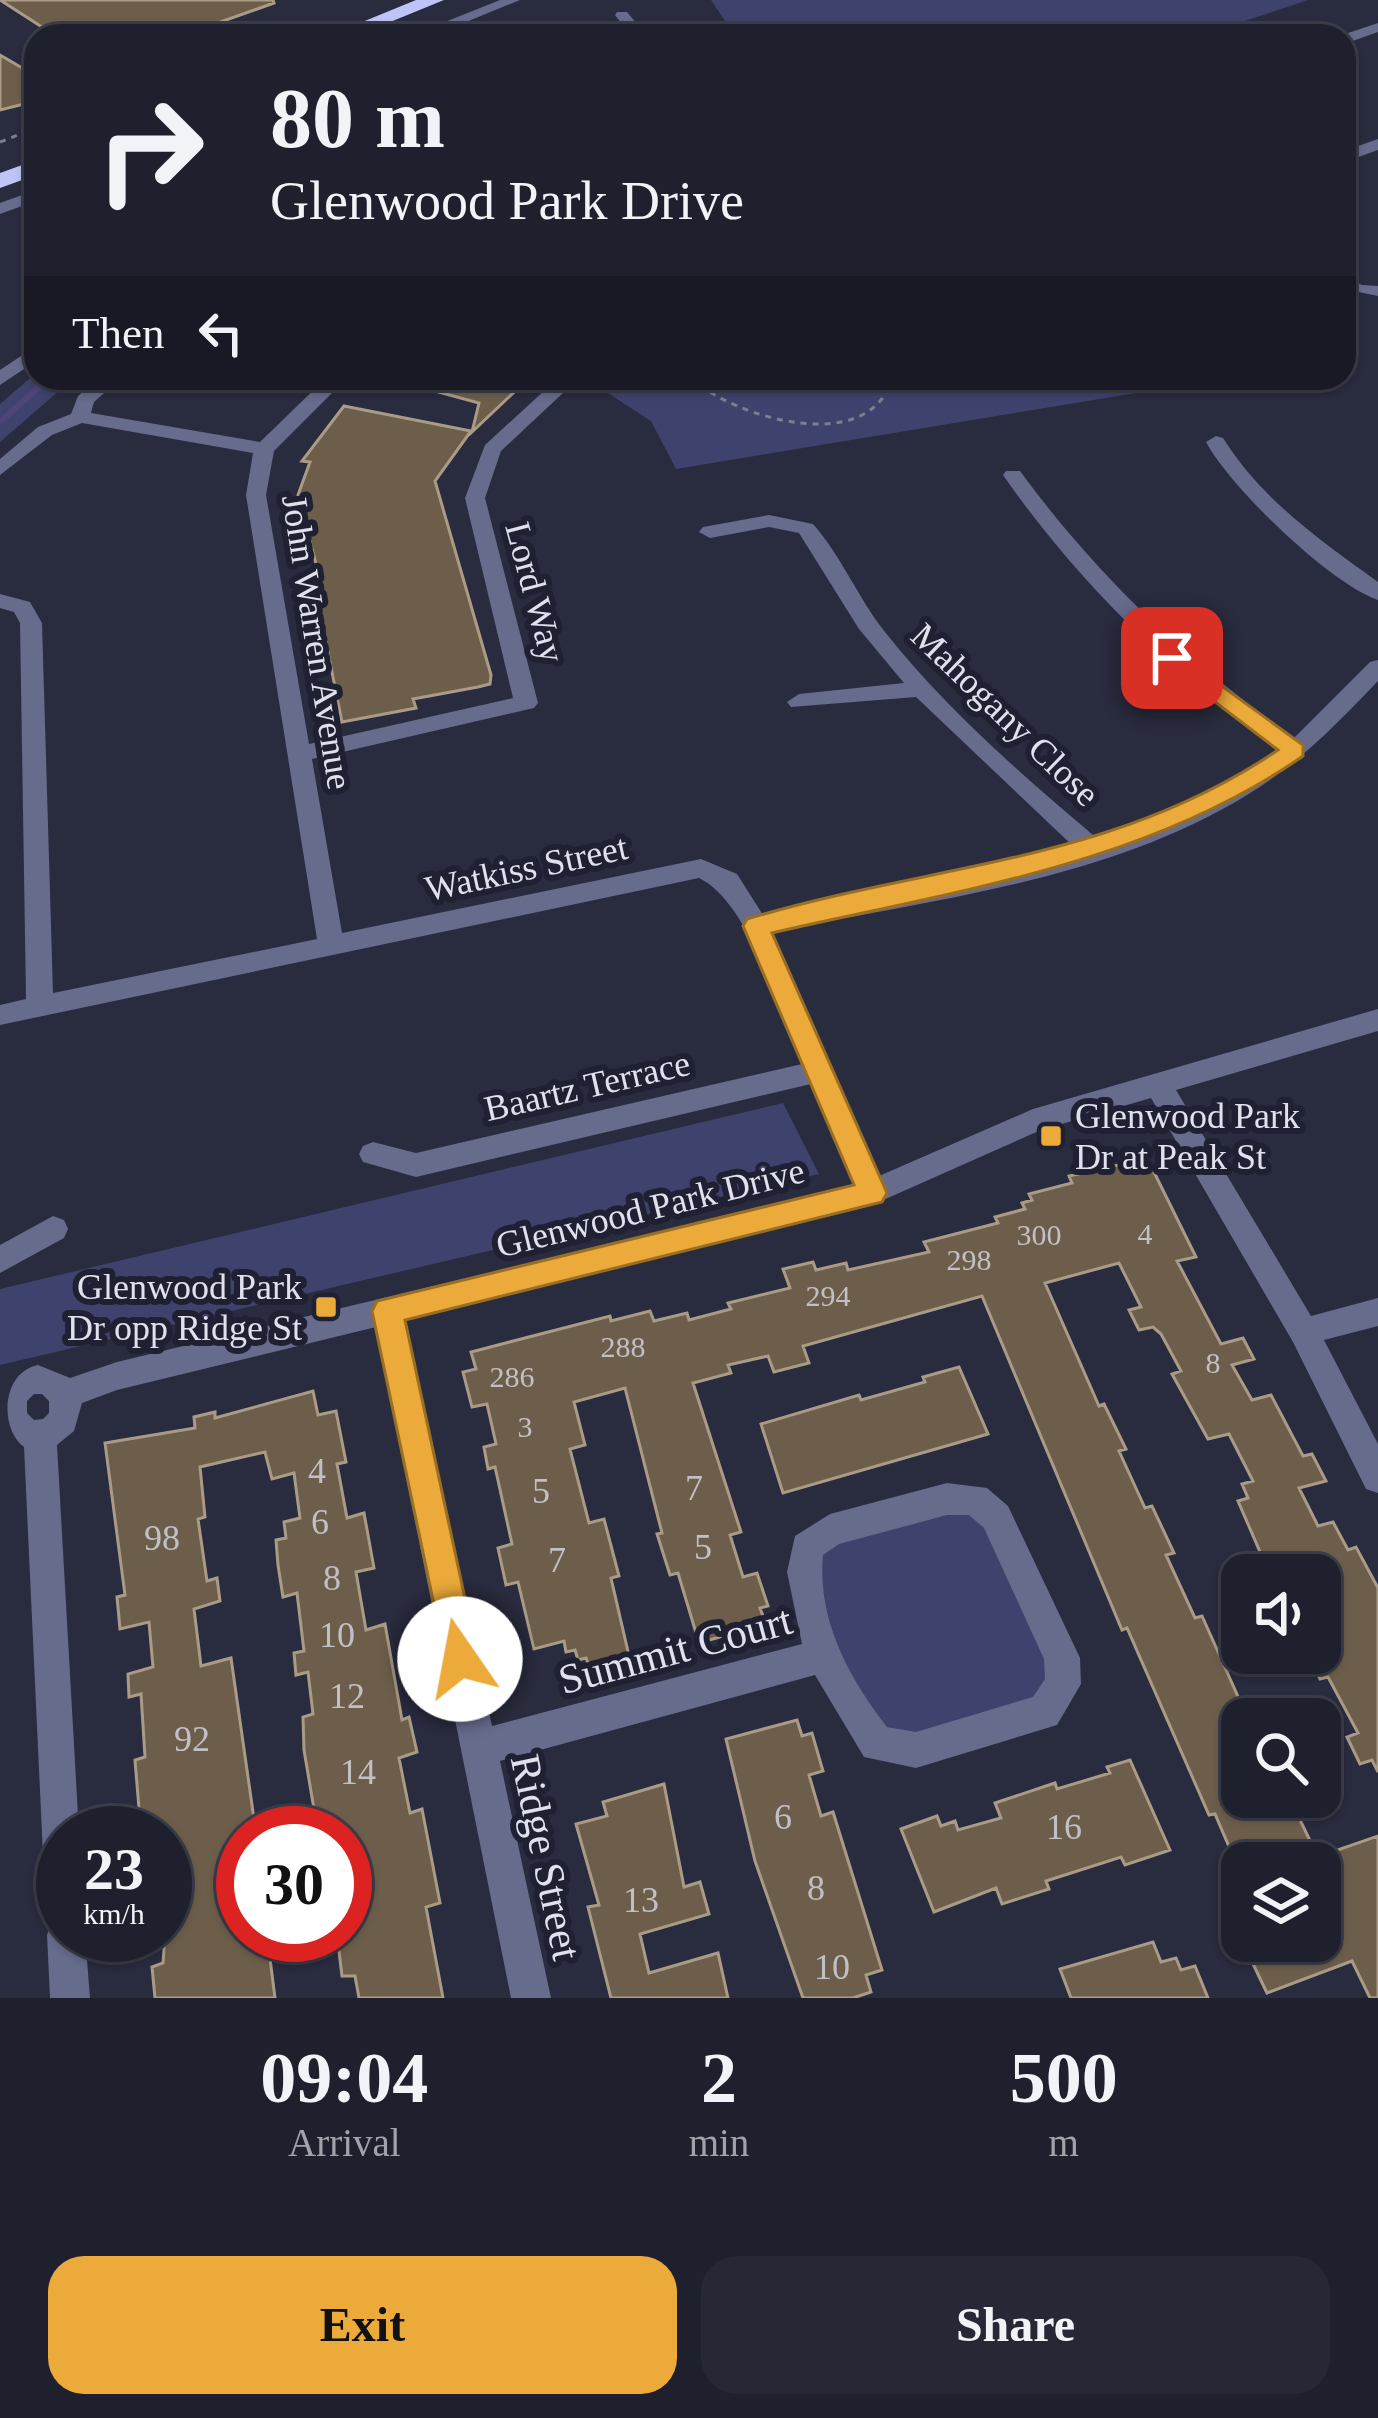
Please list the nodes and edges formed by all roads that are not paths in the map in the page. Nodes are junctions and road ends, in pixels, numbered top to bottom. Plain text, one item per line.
1 (434, 0) edge
2 (469, 0) edge
3 (514, 0) edge
4 (622, 16) dead end
5 (370, 24) edge
6 (406, 24) edge
7 (450, 24) edge
8 (629, 24) edge
9 (97, 390) edge
10 (325, 390) edge
11 (556, 390) edge
12 (80, 417) junction
13 (1216, 442) dead end
14 (264, 449) junction
15 (0, 469) edge
16 (1012, 475) dead end
17 (710, 532) dead end
18 (1378, 593) edge
19 (0, 602) edge
20 (1378, 667) edge
21 (919, 689) junction
22 (799, 702) dead end
23 (1294, 750) junction
24 (299, 754) junction
25 (1094, 850) junction
26 (756, 926) junction
27 (331, 946) junction
28 (40, 1007) junction
29 (0, 1015) edge
30 (1378, 1020) edge
31 (820, 1071) junction
32 (1157, 1084) junction
33 (373, 1154) dead end
34 (872, 1193) junction
35 (53, 1229) dead end
36 (0, 1260) edge
37 (388, 1311) junction
38 (1378, 1312) edge
39 (1304, 1332) junction
40 (68, 1394) junction
41 (5, 1406) edge
42 (40, 1432) junction
43 (1378, 1478) edge
44 (824, 1655) junction
45 (479, 1748) junction
46 (59, 1806) edge
47 (68, 1962) edge
48 (70, 1998) edge
49 (531, 1998) edge

1 - 5 highway
2 - 6 highway
3 - 7 street
4 - 8 street
9 - 12 street
10 - 14 street, John Warren Avenue
11 - 24 street, Lord Way
12 - 14 street
12 - 15 street
13 - 18 street
14 - 24 street, John Warren Avenue
16 - 23 street
17 - 21 street, Mahogany Close
19 - 28 street
20 - 23 street
21 - 22 street
21 - 25 street, Mahogany Close
23 - 25 street
24 - 27 street, John Warren Avenue
25 - 26 street
26 - 27 street, Watkiss Street
26 - 31 street, Watkiss Street
27 - 28 street, Watkiss Street
28 - 29 street, Watkiss Street
30 - 32 street, Glenwood Park Drive
31 - 33 street, Baartz Terrace
31 - 34 street, Watkiss Street
32 - 34 street, Glenwood Park Drive
32 - 39 street
34 - 37 street, Glenwood Park Drive
35 - 36 street
37 - 40 street, Glenwood Park Drive
37 - 45 street, Ridge Street
38 - 39 street
39 - 43 street
40 - 41 street
40 - 42 street
41 - 42 street
42 - 46 street
44 - 44 street, Summit Court
44 - 45 street, Summit Court
45 - 49 street, Ridge Street
47 - 48 street

